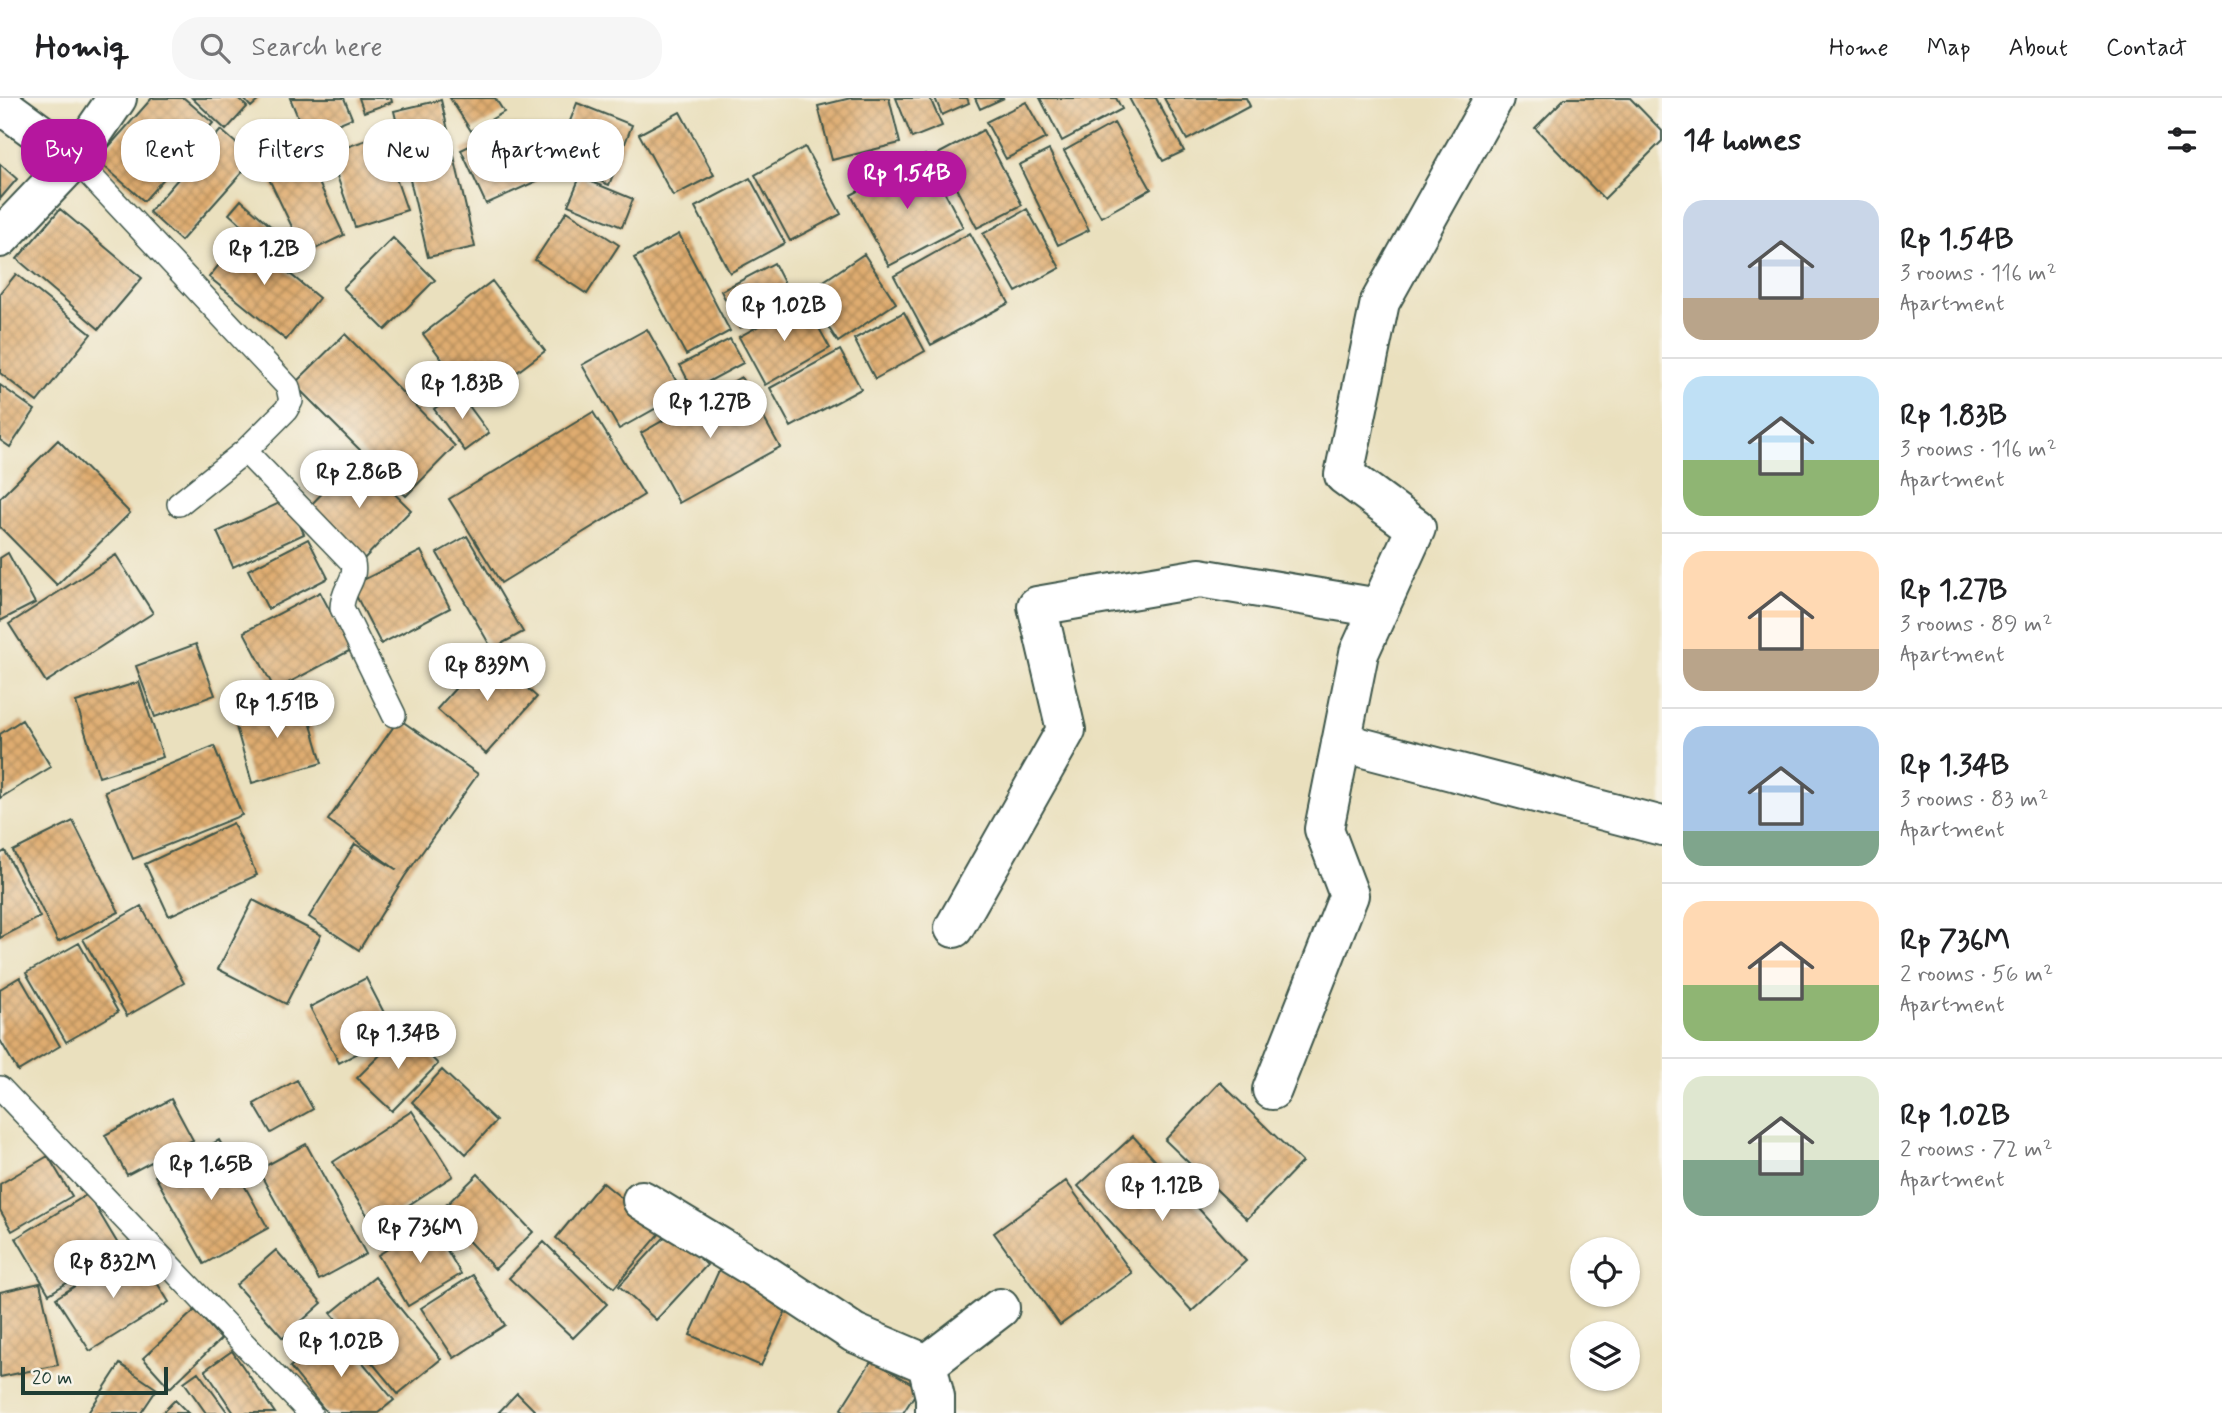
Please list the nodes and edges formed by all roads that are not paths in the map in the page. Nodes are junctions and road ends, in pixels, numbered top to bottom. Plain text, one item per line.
1 (117, 98) edge
2 (1494, 98) edge
3 (0, 104) edge
4 (21, 119) edge
5 (103, 119) edge
6 (53, 182) edge
7 (96, 182) edge
8 (0, 238) edge
9 (245, 451) junction
10 (179, 503) dead end
11 (1379, 608) junction
12 (394, 715) dead end
13 (1341, 742) junction
14 (1662, 825) edge
15 (954, 928) dead end
16 (0, 1088) edge
17 (1272, 1090) dead end
18 (642, 1200) dead end
19 (1000, 1308) dead end
20 (927, 1364) junction
21 (310, 1413) edge
22 (935, 1413) edge

1 - 5 street
2 - 11 street
3 - 4 street
6 - 8 street
7 - 9 lane
9 - 10 lane
9 - 12 lane
11 - 13 street
11 - 15 street
13 - 14 street
13 - 17 street
16 - 21 lane
18 - 20 street
19 - 20 street
20 - 22 street

